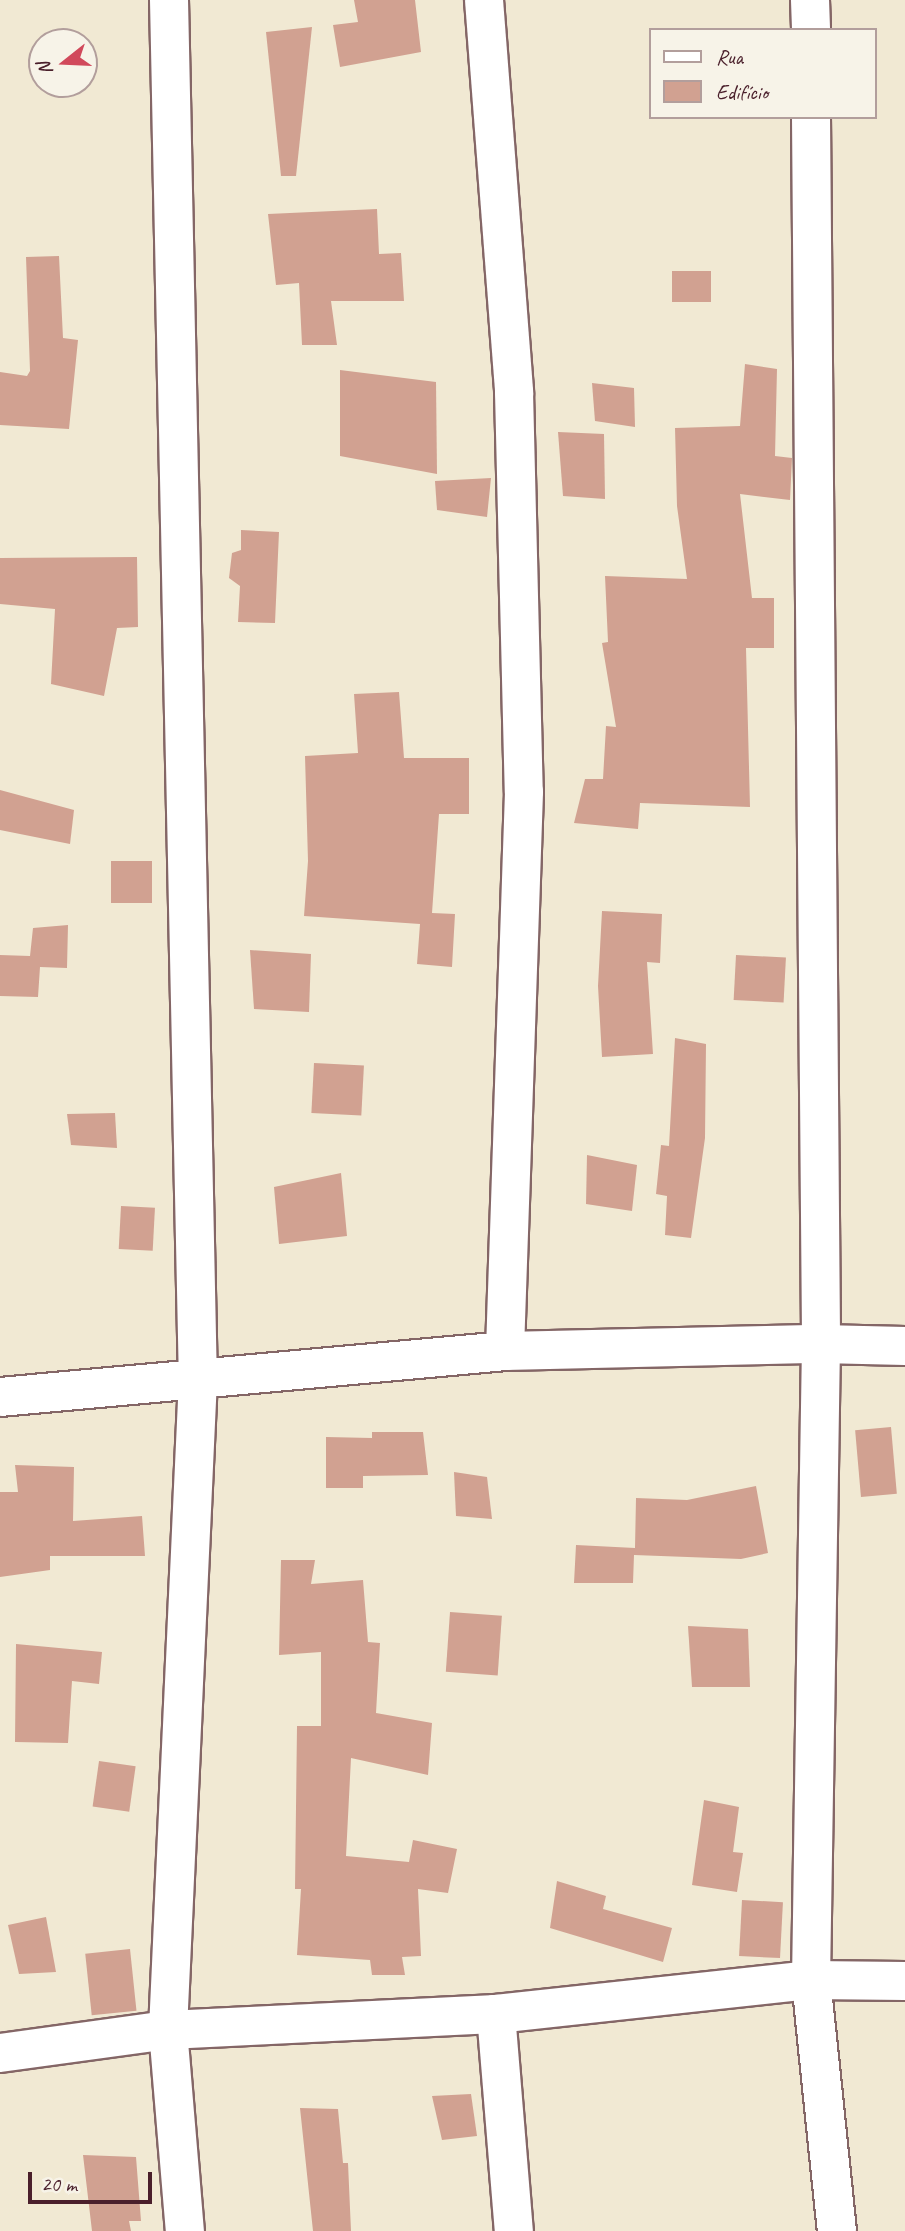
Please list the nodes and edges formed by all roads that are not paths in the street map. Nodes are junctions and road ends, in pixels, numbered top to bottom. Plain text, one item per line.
1 (169, 0) edge
2 (484, 0) edge
3 (810, 0) edge
4 (811, 28) edge
5 (811, 119) edge
6 (821, 1343) junction
7 (905, 1346) edge
8 (505, 1350) junction
9 (198, 1380) junction
10 (0, 1397) edge
11 (811, 1980) junction
12 (905, 1981) edge
13 (496, 2014) junction
14 (168, 2030) junction
15 (0, 2053) edge
16 (185, 2231) edge
17 (514, 2231) edge
18 (837, 2231) edge

1 - 9 street
2 - 8 street
3 - 4 street
5 - 6 street
6 - 7 street
6 - 8 street
6 - 11 street
8 - 9 street
9 - 10 street
9 - 14 street
11 - 12 street
11 - 13 street
11 - 18 street
13 - 14 street
13 - 17 street
14 - 15 street
14 - 16 street

